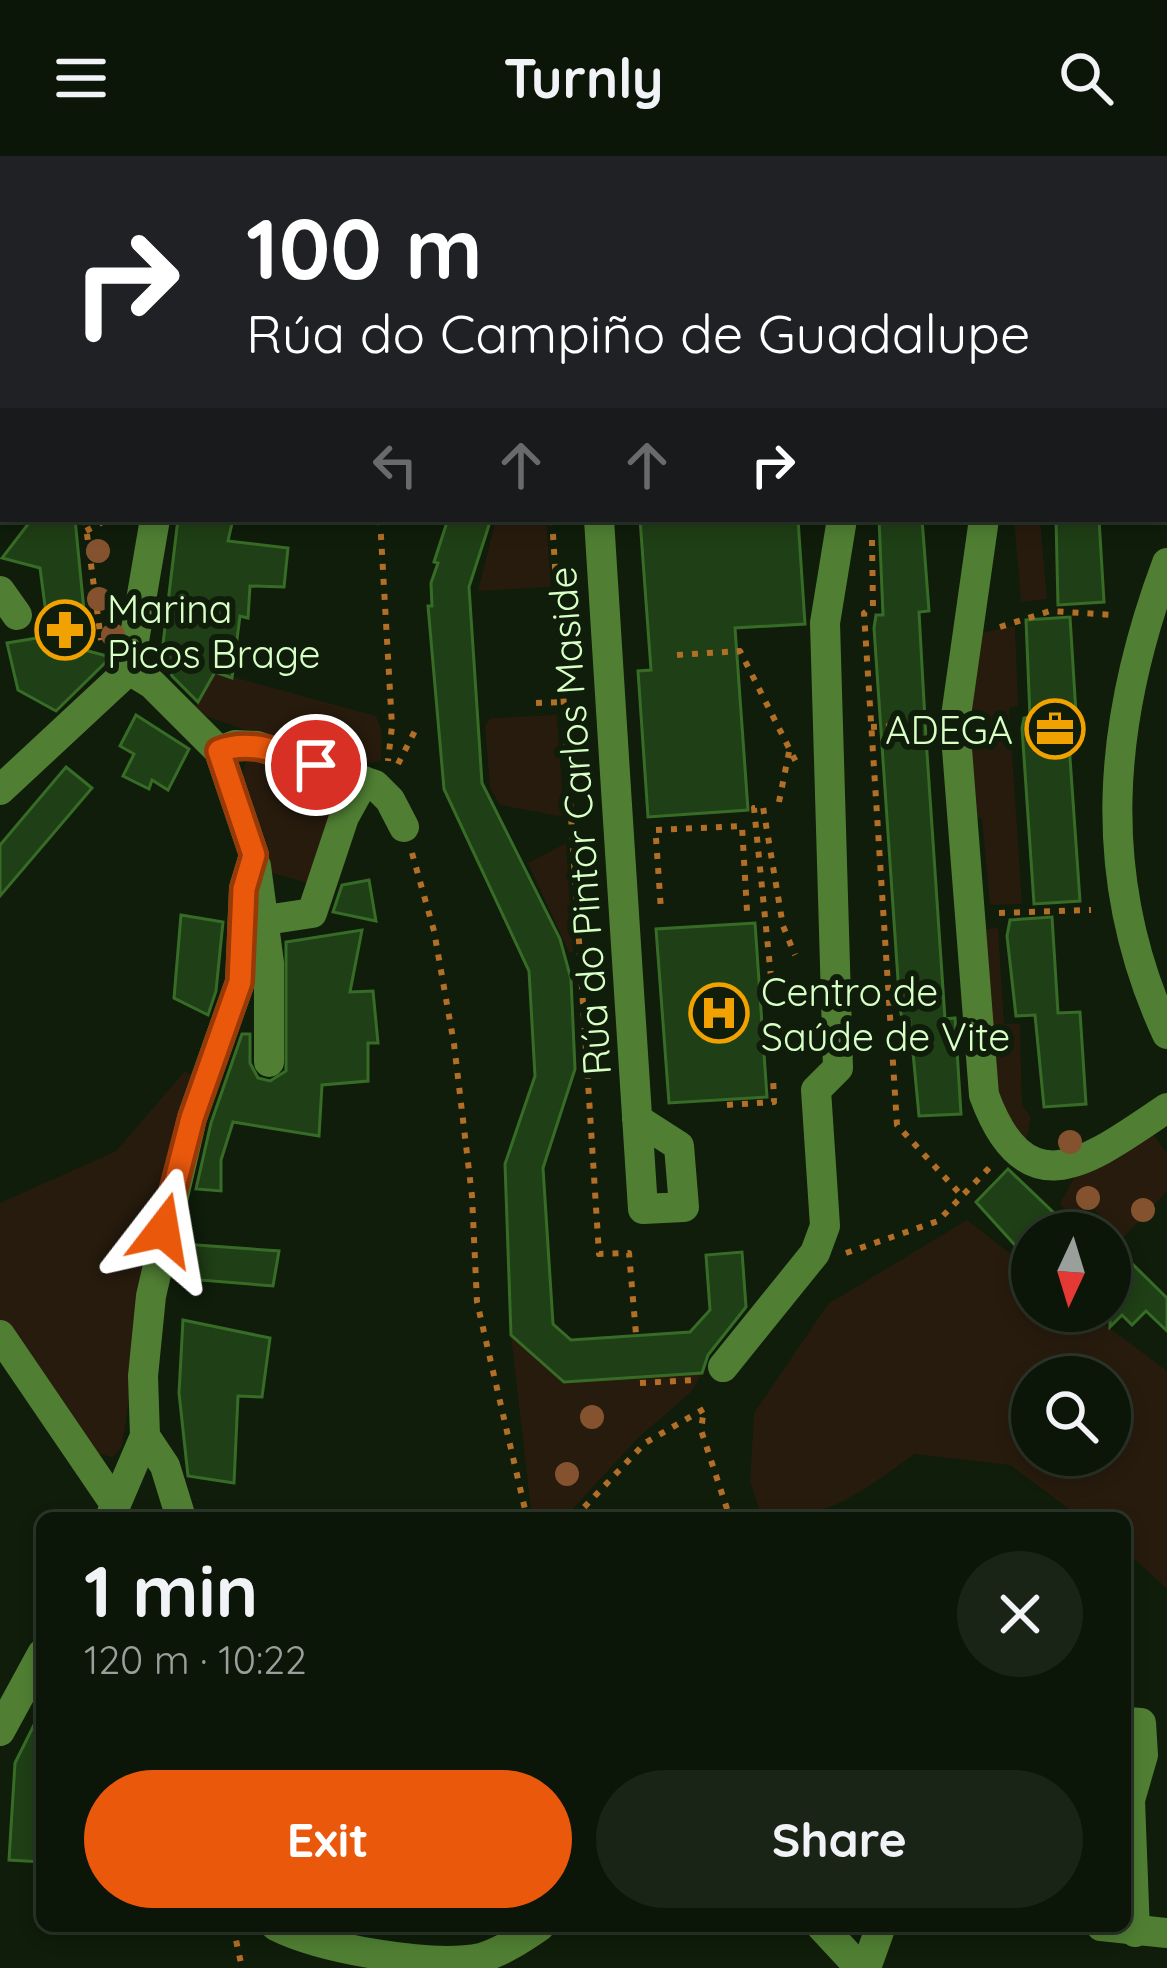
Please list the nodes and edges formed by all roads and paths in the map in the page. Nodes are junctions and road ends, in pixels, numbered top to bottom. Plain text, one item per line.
1 (85, 522) edge
2 (102, 522) edge
3 (135, 522) edge
4 (155, 522) edge
5 (380, 522) edge
6 (552, 522) edge
7 (599, 522) edge
8 (842, 522) edge
9 (872, 522) edge
10 (984, 522) edge
11 (86, 531) junction
12 (1167, 562) edge
13 (141, 614) junction
14 (1114, 615) dead end
15 (965, 638) junction
16 (677, 655) dead end
17 (119, 659) junction
18 (561, 662) junction
19 (571, 662) dead end
20 (563, 702) junction
21 (536, 703) dead end
22 (955, 724) junction
23 (418, 725) dead end
24 (871, 727) junction
25 (790, 747) junction
26 (219, 751) junction
27 (388, 759) dead end
28 (396, 770) dead end
29 (803, 779) dead end
30 (364, 781) junction
31 (0, 790) edge
32 (779, 802) dead end
33 (404, 826) joint
34 (254, 855) junction
35 (661, 910) dead end
36 (1091, 910) dead end
37 (747, 911) dead end
38 (967, 914) junction
39 (266, 920) junction
40 (795, 955) dead end
41 (771, 977) dead end
42 (1167, 1034) edge
43 (269, 1062) dead end
44 (773, 1075) dead end
45 (727, 1105) dead end
46 (1167, 1108) edge
47 (637, 1119) dead end
48 (1003, 1155) dead end
49 (962, 1196) junction
50 (831, 1258) dead end
51 (636, 1334) dead end
52 (0, 1335) edge
53 (723, 1367) joint
54 (640, 1383) dead end
55 (145, 1436) junction
56 (113, 1511) edge
57 (179, 1512) edge
58 (526, 1512) edge
59 (580, 1512) edge
60 (728, 1512) edge
61 (36, 1665) edge
62 (1131, 1722) edge
63 (0, 1732) edge
64 (1131, 1796) edge
65 (1131, 1826) edge
66 (1131, 1931) edge
67 (234, 1932) edge
68 (297, 1932) edge
69 (531, 1932) edge
70 (826, 1932) edge
71 (878, 1932) edge
72 (1135, 1932) junction
73 (1167, 1934) edge
74 (242, 1968) edge
75 (863, 1968) edge

1 - 11 path
2 - 11 path
3 - 13 street
4 - 13 street
5 - 27 path
6 - 18 path
7 - 47 street, Rúa do Pintor Carlos Maside
8 - 53 street
9 - 24 path
10 - 15 street
11 - 17 path
12 - 42 street
13 - 17 street
14 - 15 path
15 - 22 street
16 - 25 path
17 - 26 street
17 - 31 street
18 - 19 path
18 - 20 path
20 - 21 path
20 - 51 path
22 - 24 path
22 - 38 street
23 - 28 path
24 - 49 path
25 - 29 path
25 - 32 path
26 - 30 street
26 - 34 street
30 - 33 street
30 - 39 street
33 - 58 path
34 - 39 street
34 - 55 street
35 - 37 path
36 - 38 path
38 - 46 street
39 - 43 street
40 - 41 path
44 - 45 path
48 - 49 path
49 - 50 path
52 - 56 street
53 - 54 path
55 - 56 street
55 - 57 street
59 - 60 path
61 - 63 street
62 - 64 street
65 - 72 street
66 - 72 street
67 - 74 path
68 - 69 street
70 - 75 street
71 - 75 street
72 - 73 street

